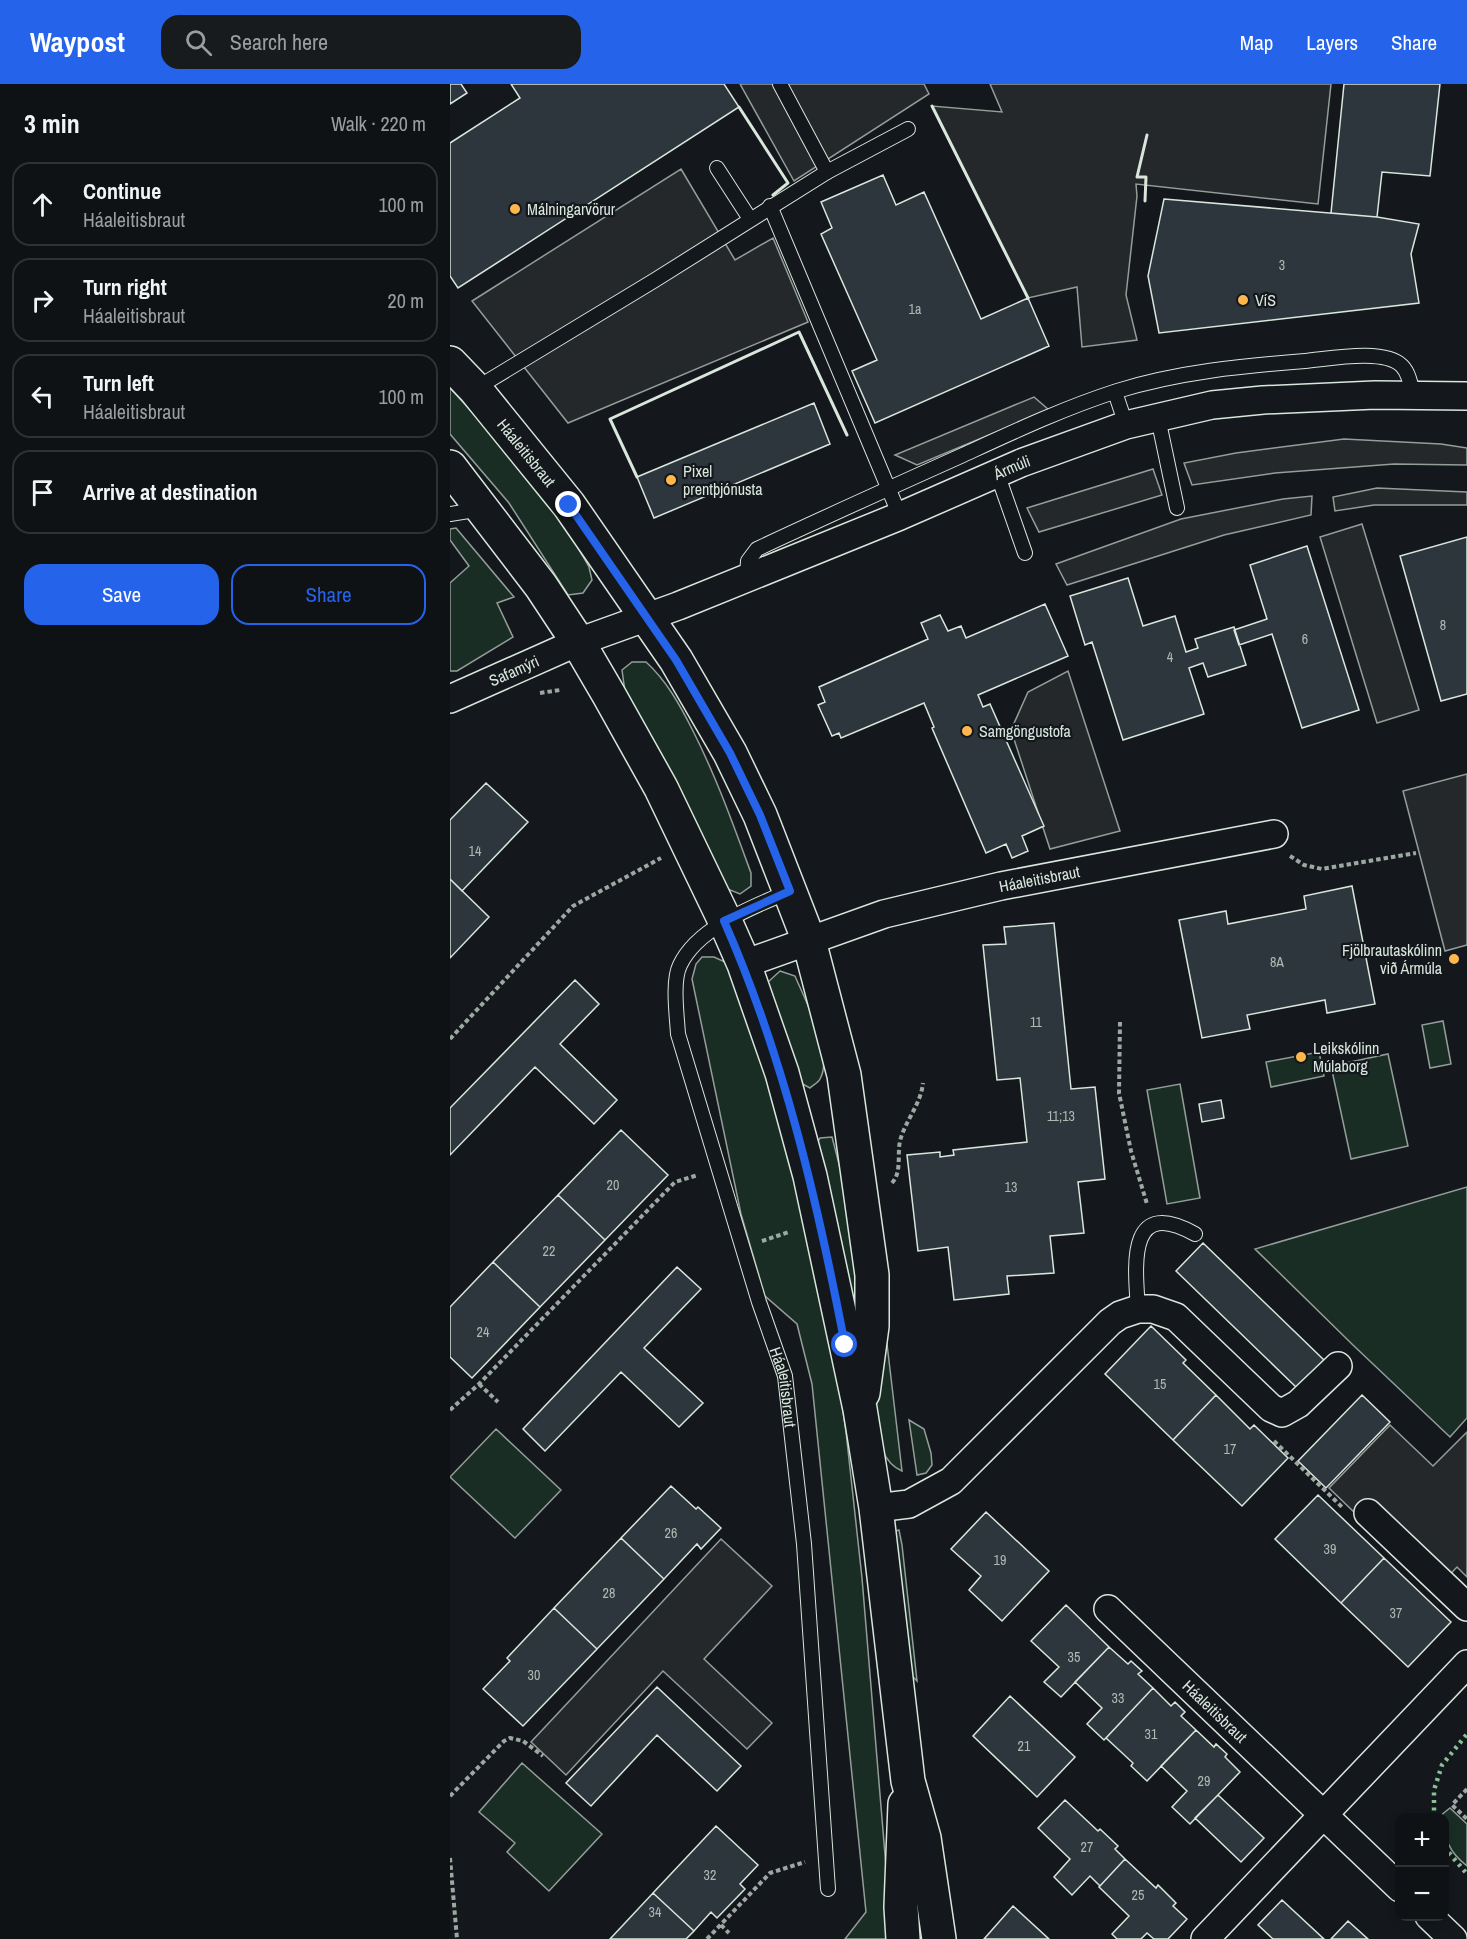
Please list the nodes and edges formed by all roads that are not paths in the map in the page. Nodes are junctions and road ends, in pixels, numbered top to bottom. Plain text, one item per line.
1 (780, 84) edge
2 (908, 129) dead end
3 (717, 168) dead end
4 (827, 172) junction
5 (770, 206) junction
6 (750, 219) junction
7 (450, 363) edge
8 (475, 389) junction
9 (1115, 392) junction
10 (1413, 395) junction
11 (1467, 396) edge
12 (1158, 418) junction
13 (1126, 425) junction
14 (450, 467) edge
15 (997, 473) junction
16 (889, 488) junction
17 (1177, 508) dead end
18 (483, 509) junction
19 (450, 514) edge
20 (900, 516) junction
21 (1025, 553) dead end
22 (747, 578) junction
23 (647, 617) junction
24 (578, 642) junction
25 (450, 699) edge
26 (1274, 834) road end
27 (790, 891) junction
28 (724, 921) junction
29 (809, 941) junction
30 (744, 964) junction
31 (1195, 1234) dead end
32 (1138, 1309) junction
33 (1338, 1366) dead end
34 (860, 1409) junction
35 (876, 1508) junction
36 (1368, 1513) dead end
37 (1467, 1607) edge
38 (1107, 1609) dead end
39 (1467, 1664) edge
40 (908, 1781) junction
41 (1323, 1815) junction
42 (1395, 1883) edge
43 (828, 1889) dead end
44 (1434, 1921) edge
45 (903, 1939) edge
46 (939, 1939) edge
47 (1205, 1939) edge
48 (1453, 1939) edge

1 - 4 lane
2 - 4 lane
3 - 6 lane
4 - 5 lane
5 - 6 lane
5 - 16 lane
6 - 8 lane
7 - 8 street, Háaleitisbraut
8 - 23 street, Háaleitisbraut
9 - 10 lane
9 - 13 lane
9 - 16 lane
10 - 11 street, Ármúli
10 - 12 street, Ármúli
12 - 13 street, Ármúli
12 - 17 lane
13 - 15 street, Ármúli
14 - 18 street, Háaleitisbraut
15 - 20 street, Ármúli
15 - 21 lane
16 - 20 lane
16 - 22 lane
18 - 19 lane
18 - 24 street, Háaleitisbraut
20 - 22 street, Ármúli
22 - 23 street, Ármúli
23 - 24 street, Ármúli
23 - 27 street, Háaleitisbraut
24 - 25 street, Safamýri
24 - 28 street, Háaleitisbraut
26 - 29 street, Háaleitisbraut
27 - 28 lane, Háaleitisbraut
27 - 29 street, Háaleitisbraut
28 - 30 street, Háaleitisbraut
28 - 43 lane, Háaleitisbraut
29 - 30 street, Háaleitisbraut
29 - 34 street, Háaleitisbraut
30 - 34 street, Háaleitisbraut
31 - 32 lane
32 - 33 street
32 - 35 street
34 - 35 street, Háaleitisbraut
35 - 40 street, Háaleitisbraut
36 - 37 street
38 - 41 street, Háaleitisbraut
39 - 41 street
40 - 45 street, Háaleitisbraut
40 - 46 street, Háaleitisbraut
41 - 42 street, Háaleitisbraut
41 - 47 street
44 - 48 street

